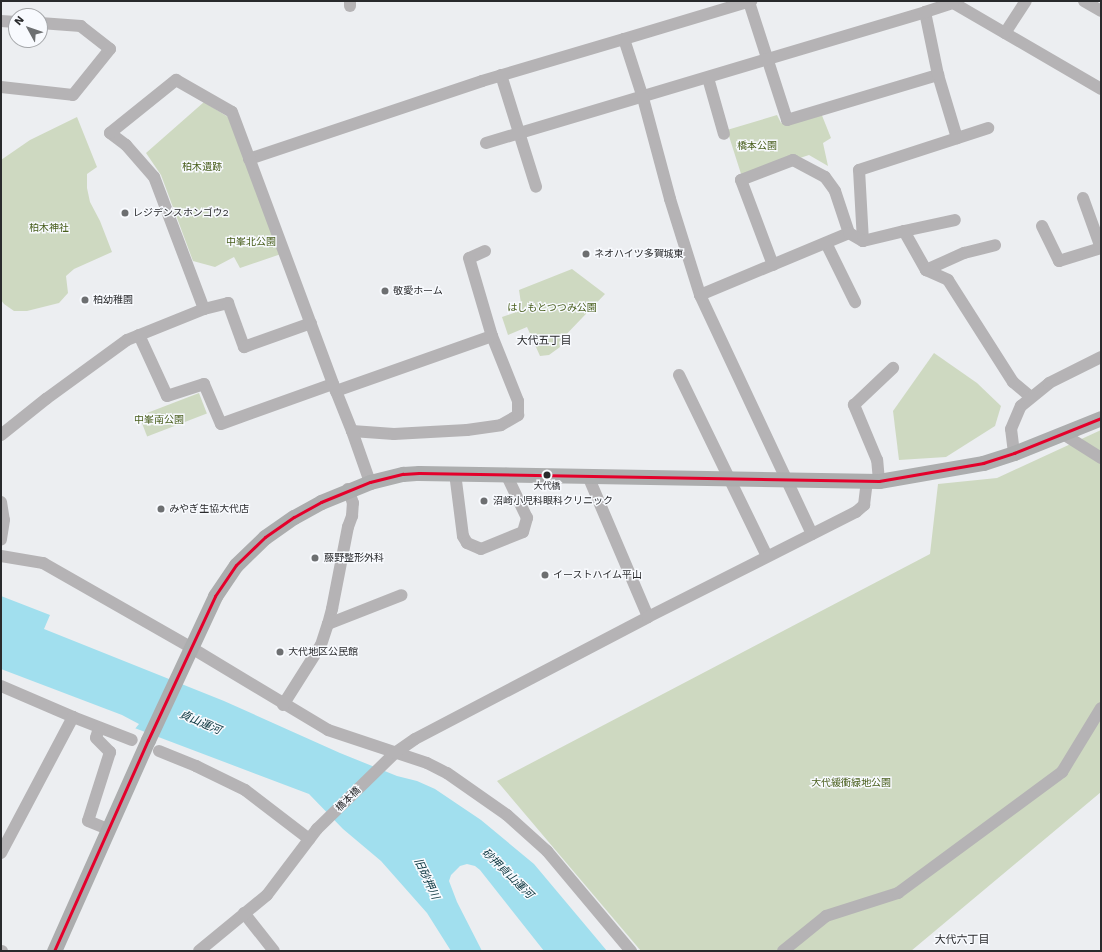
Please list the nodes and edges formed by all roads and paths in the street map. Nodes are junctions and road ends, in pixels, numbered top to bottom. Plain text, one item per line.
1 (750, 1) edge
2 (1026, 1) edge
3 (1084, 1) edge
4 (952, 2) edge
5 (1101, 11) edge
6 (925, 12) junction
7 (48, 24) edge
8 (1006, 33) junction
9 (624, 39) junction
10 (767, 60) junction
11 (501, 75) junction
12 (938, 76) junction
13 (708, 78) junction
14 (1, 87) edge
15 (1101, 89) edge
16 (643, 98) junction
17 (988, 128) dead end
18 (519, 133) junction
19 (724, 134) dead end
20 (957, 138) junction
21 (486, 143) dead end
22 (249, 159) junction
23 (536, 187) dead end
24 (1083, 198) dead end
25 (955, 220) dead end
26 (1042, 226) dead end
27 (904, 231) junction
28 (849, 233) junction
29 (862, 241) junction
30 (826, 243) junction
31 (996, 245) dead end
32 (1101, 248) edge
33 (484, 251) dead end
34 (773, 265) junction
35 (926, 270) junction
36 (700, 295) junction
37 (855, 302) dead end
38 (204, 309) junction
39 (311, 323) junction
40 (139, 335) junction
41 (492, 336) junction
42 (1101, 356) edge
43 (893, 368) dead end
44 (679, 375) dead end
45 (334, 388) junction
46 (1031, 397) junction
47 (1101, 418) edge
48 (352, 431) junction
49 (1063, 434) junction
50 (1, 435) edge
51 (1014, 453) junction
52 (1101, 458) edge
53 (455, 473) junction
54 (506, 474) junction
55 (588, 476) junction
56 (730, 478) junction
57 (787, 481) junction
58 (370, 482) junction
59 (873, 482) junction
60 (348, 489) junction
61 (1, 502) edge
62 (812, 534) junction
63 (1, 540) edge
64 (1, 556) edge
65 (767, 556) junction
66 (402, 595) dead end
67 (648, 617) junction
68 (328, 624) junction
69 (190, 647) junction
70 (1, 686) edge
71 (283, 705) junction
72 (1101, 708) edge
73 (73, 717) junction
74 (99, 728) junction
75 (132, 740) dead end
76 (159, 751) dead end
77 (395, 753) junction
78 (108, 829) junction
79 (313, 834) junction
80 (2, 848) edge
81 (244, 913) junction
82 (54, 951) edge
83 (199, 951) edge
84 (274, 951) edge
85 (631, 951) edge
86 (783, 951) edge

1 - 9 street
1 - 10 street
2 - 8 street
3 - 5 street
4 - 6 street
4 - 8 street
6 - 10 street
6 - 12 street
7 - 14 street
8 - 15 street
9 - 11 street
9 - 16 street
10 - 12 street
10 - 13 street
11 - 18 street
11 - 22 street
12 - 20 street
13 - 16 street
13 - 19 street
16 - 18 street
16 - 36 street
17 - 20 street
18 - 21 street
18 - 23 street
20 - 29 street
22 - 38 street
22 - 39 street
24 - 32 street
25 - 27 street
26 - 32 street
27 - 29 street
27 - 35 street
28 - 29 street
28 - 30 street
28 - 34 street
30 - 34 street
30 - 37 street
31 - 35 street
33 - 41 street
34 - 36 street
35 - 46 street
36 - 57 street
38 - 39 street
38 - 40 street
39 - 45 street
40 - 45 street
40 - 50 street
41 - 45 street
41 - 48 street
42 - 46 street
43 - 59 street
44 - 56 street
45 - 48 street
46 - 51 street
47 - 49 main road
48 - 58 street
49 - 51 main road
49 - 52 street
51 - 59 main road
53 - 54 main road
53 - 54 street
53 - 58 main road
54 - 55 main road
55 - 56 main road
55 - 67 street
56 - 57 main road
56 - 65 street
57 - 59 main road
57 - 62 street
58 - 60 main road
59 - 62 street, 橋本橋
60 - 68 street
60 - 69 main road
61 - 63 street
62 - 65 street, 橋本橋
64 - 69 street
65 - 67 street, 橋本橋
66 - 68 street
67 - 77 street, 橋本橋
68 - 71 street
69 - 71 street
69 - 78 main road
70 - 73 street
71 - 77 street
72 - 86 street
73 - 74 street
73 - 80 street
74 - 75 street
74 - 78 street
76 - 79 street
77 - 79 street, 橋本橋
77 - 85 street
78 - 82 main road
79 - 81 street, 橋本橋
81 - 83 street, 橋本橋
81 - 84 street

